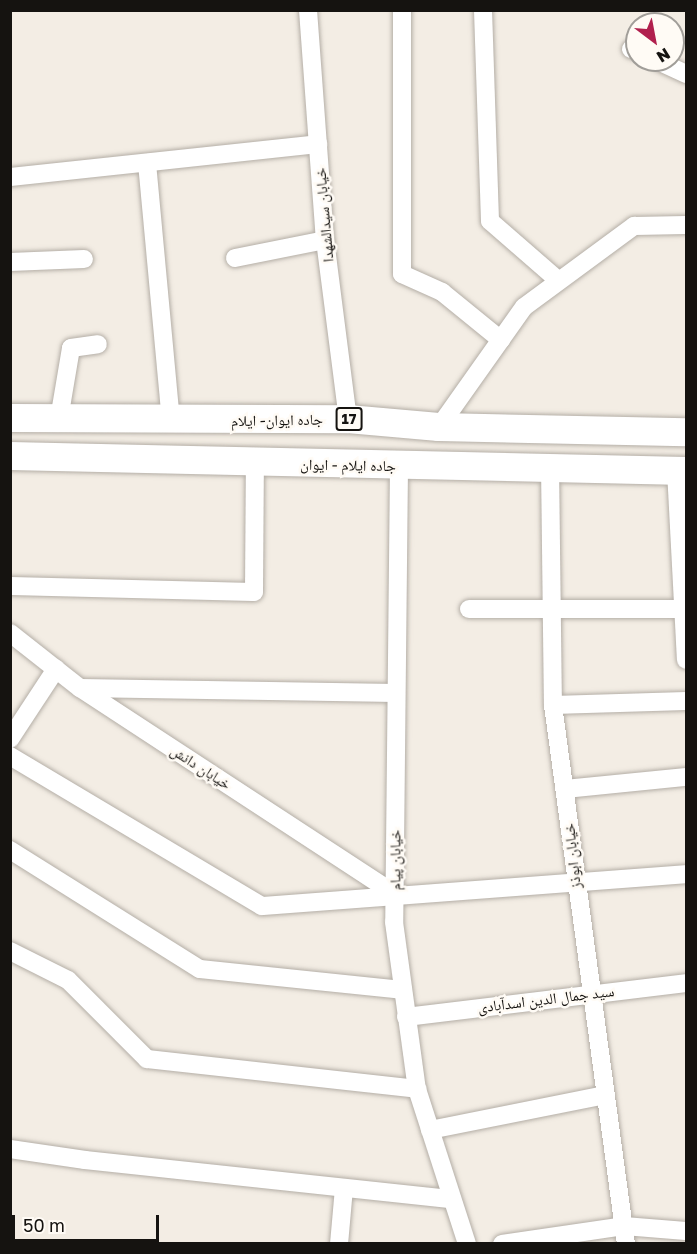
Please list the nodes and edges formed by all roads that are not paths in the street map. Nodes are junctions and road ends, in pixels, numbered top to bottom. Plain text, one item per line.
1 (308, 10) edge
2 (402, 10) edge
3 (483, 10) edge
4 (318, 144) junction
5 (147, 163) junction
6 (10, 177) edge
7 (687, 225) edge
8 (325, 240) junction
9 (235, 258) dead end
10 (84, 259) dead end
11 (10, 262) edge
12 (559, 281) junction
13 (501, 340) junction
14 (98, 344) dead end
15 (10, 418) edge
16 (58, 419) junction
17 (348, 419) junction
18 (171, 421) junction
19 (439, 427) junction
20 (687, 432) edge
21 (10, 456) edge
22 (255, 463) junction
23 (550, 465) junction
24 (399, 467) junction
25 (681, 470) edge
26 (10, 586) edge
27 (469, 609) dead end
28 (552, 609) junction
29 (684, 609) edge
30 (10, 633) edge
31 (687, 660) edge
32 (56, 669) junction
33 (80, 688) junction
34 (396, 693) junction
35 (687, 701) edge
36 (553, 705) junction
37 (10, 738) edge
38 (10, 756) edge
39 (687, 777) edge
40 (565, 789) junction
41 (10, 850) edge
42 (687, 874) edge
43 (574, 880) junction
44 (395, 894) junction
45 (10, 951) edge
46 (687, 983) edge
47 (402, 990) junction
48 (591, 992) junction
49 (406, 1017) junction
50 (417, 1089) junction
51 (605, 1095) junction
52 (430, 1130) junction
53 (10, 1149) edge
54 (344, 1188) junction
55 (452, 1199) junction
56 (687, 1231) edge
57 (625, 1235) edge
58 (339, 1244) edge
59 (467, 1244) edge
60 (502, 1244) edge

1 - 4 street, خیابان سیدالشهدا
2 - 13 street
3 - 12 street
4 - 5 street
4 - 8 street, خیابان سیدالشهدا
5 - 6 street
5 - 18 street
7 - 12 street
8 - 9 street
8 - 17 street, خیابان سیدالشهدا
10 - 11 street
12 - 13 street
13 - 19 street
14 - 16 street
15 - 16 highway, جاده ایوان- ایلام / 17
16 - 18 highway, جاده ایوان- ایلام / 17
17 - 18 highway, جاده ایوان- ایلام / 17
17 - 19 highway, جاده ایوان- ایلام / 17
19 - 20 highway, جاده ایوان- ایلام / 17
21 - 22 highway, جاده ایلام - ایوان
22 - 24 highway, جاده ایلام - ایوان
22 - 26 street
23 - 24 highway, جاده ایلام - ایوان
23 - 25 highway, جاده ایلام - ایوان
23 - 28 street, خیابان ابوذز
24 - 34 street, خیابان پیام
25 - 29 street
27 - 28 street
28 - 29 street
28 - 36 street, خیابان ابوذز
29 - 31 street
30 - 32 street, خیابان دانش
32 - 33 street, خیابان دانش
32 - 37 street
33 - 34 street
33 - 44 street, خیابان دانش
34 - 44 street, خیابان پیام
35 - 36 street
36 - 40 street, خیابان ابوذز
38 - 44 street
39 - 40 street
40 - 43 street, خیابان ابوذز
41 - 47 street
42 - 43 street
43 - 44 street
43 - 48 street, خیابان ابوذز
44 - 47 street, خیابان پیام
45 - 50 street
46 - 48 street, سید جمال الدین اسدآبادی
47 - 49 street, خیابان پیام
48 - 49 street, سید جمال الدین اسدآبادی
48 - 51 street, خیابان ابوذز
49 - 50 street, خیابان پیام
50 - 52 street, خیابان پیام
51 - 52 street
51 - 57 street, خیابان ابوذز
52 - 55 street, خیابان پیام
53 - 54 street
54 - 55 street
54 - 58 street
55 - 59 street, خیابان پیام
56 - 57 street
57 - 60 street

